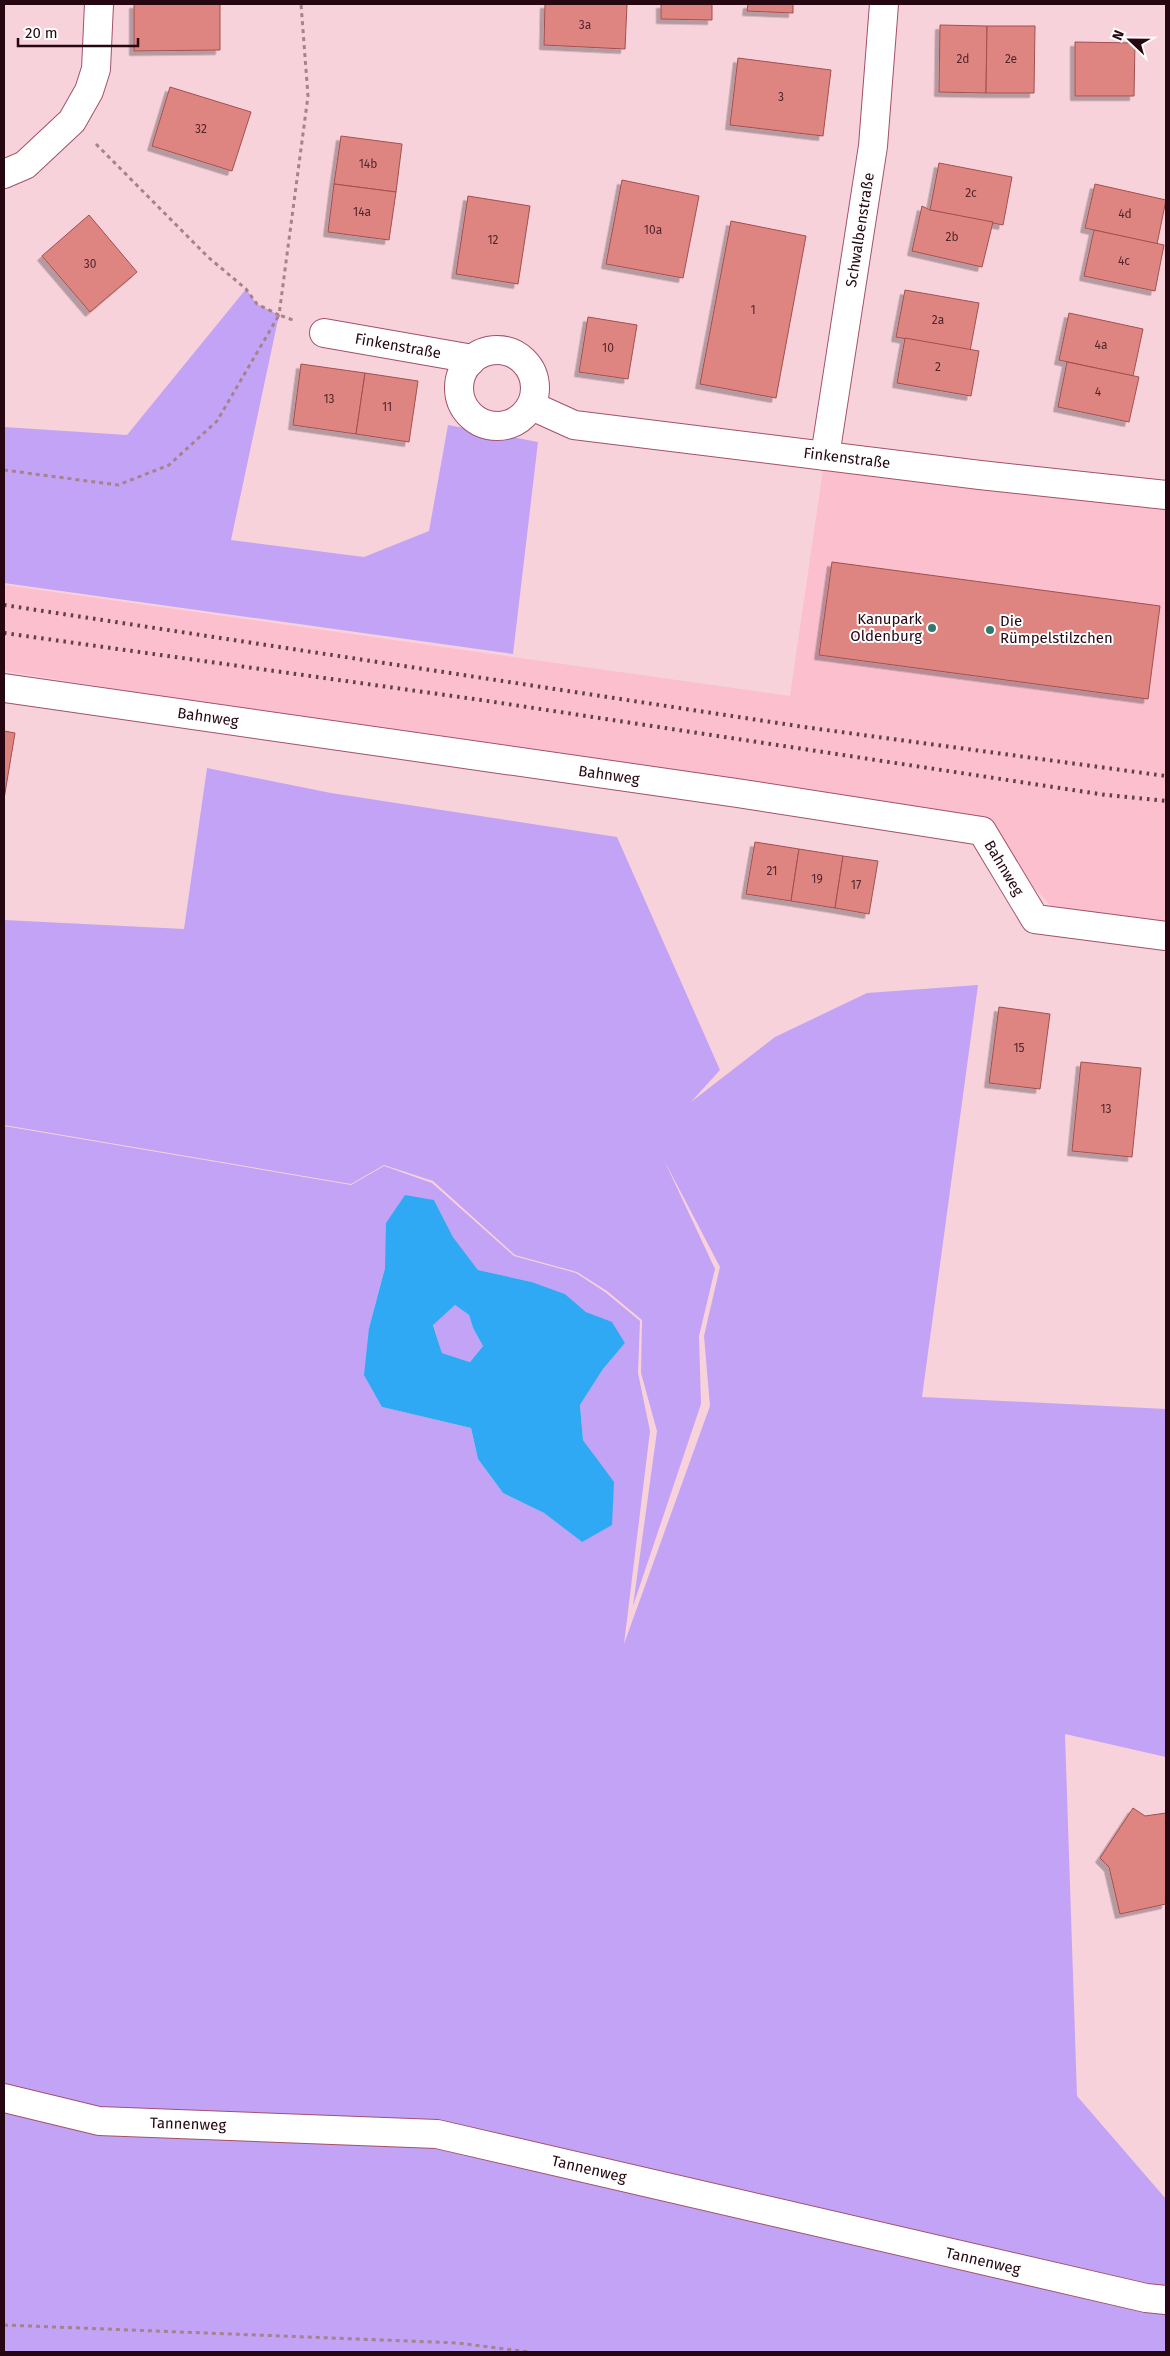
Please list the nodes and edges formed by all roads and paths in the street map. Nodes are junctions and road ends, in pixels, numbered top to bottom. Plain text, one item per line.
1 (99, 4) edge
2 (301, 4) edge
3 (884, 4) edge
4 (72, 121) junction
5 (4, 174) edge
6 (279, 315) junction
7 (324, 333) joint
8 (470, 362) junction
9 (532, 406) junction
10 (825, 456) junction
11 (4, 470) edge
12 (1166, 495) edge
13 (4, 688) edge
14 (1166, 936) edge
15 (4, 2098) edge
16 (1166, 2300) edge
17 (4, 2324) edge
18 (529, 2352) edge

1 - 4 street
2 - 6 path
3 - 10 street, Schwalbenstraße
4 - 5 street
4 - 6 path
6 - 7 path
6 - 11 path
7 - 8 street, Finkenstraße
8 - 9 street
8 - 9 street
9 - 10 street, Finkenstraße
10 - 12 street, Finkenstraße
13 - 14 street, Bahnweg
15 - 16 street, Tannenweg
17 - 18 path

